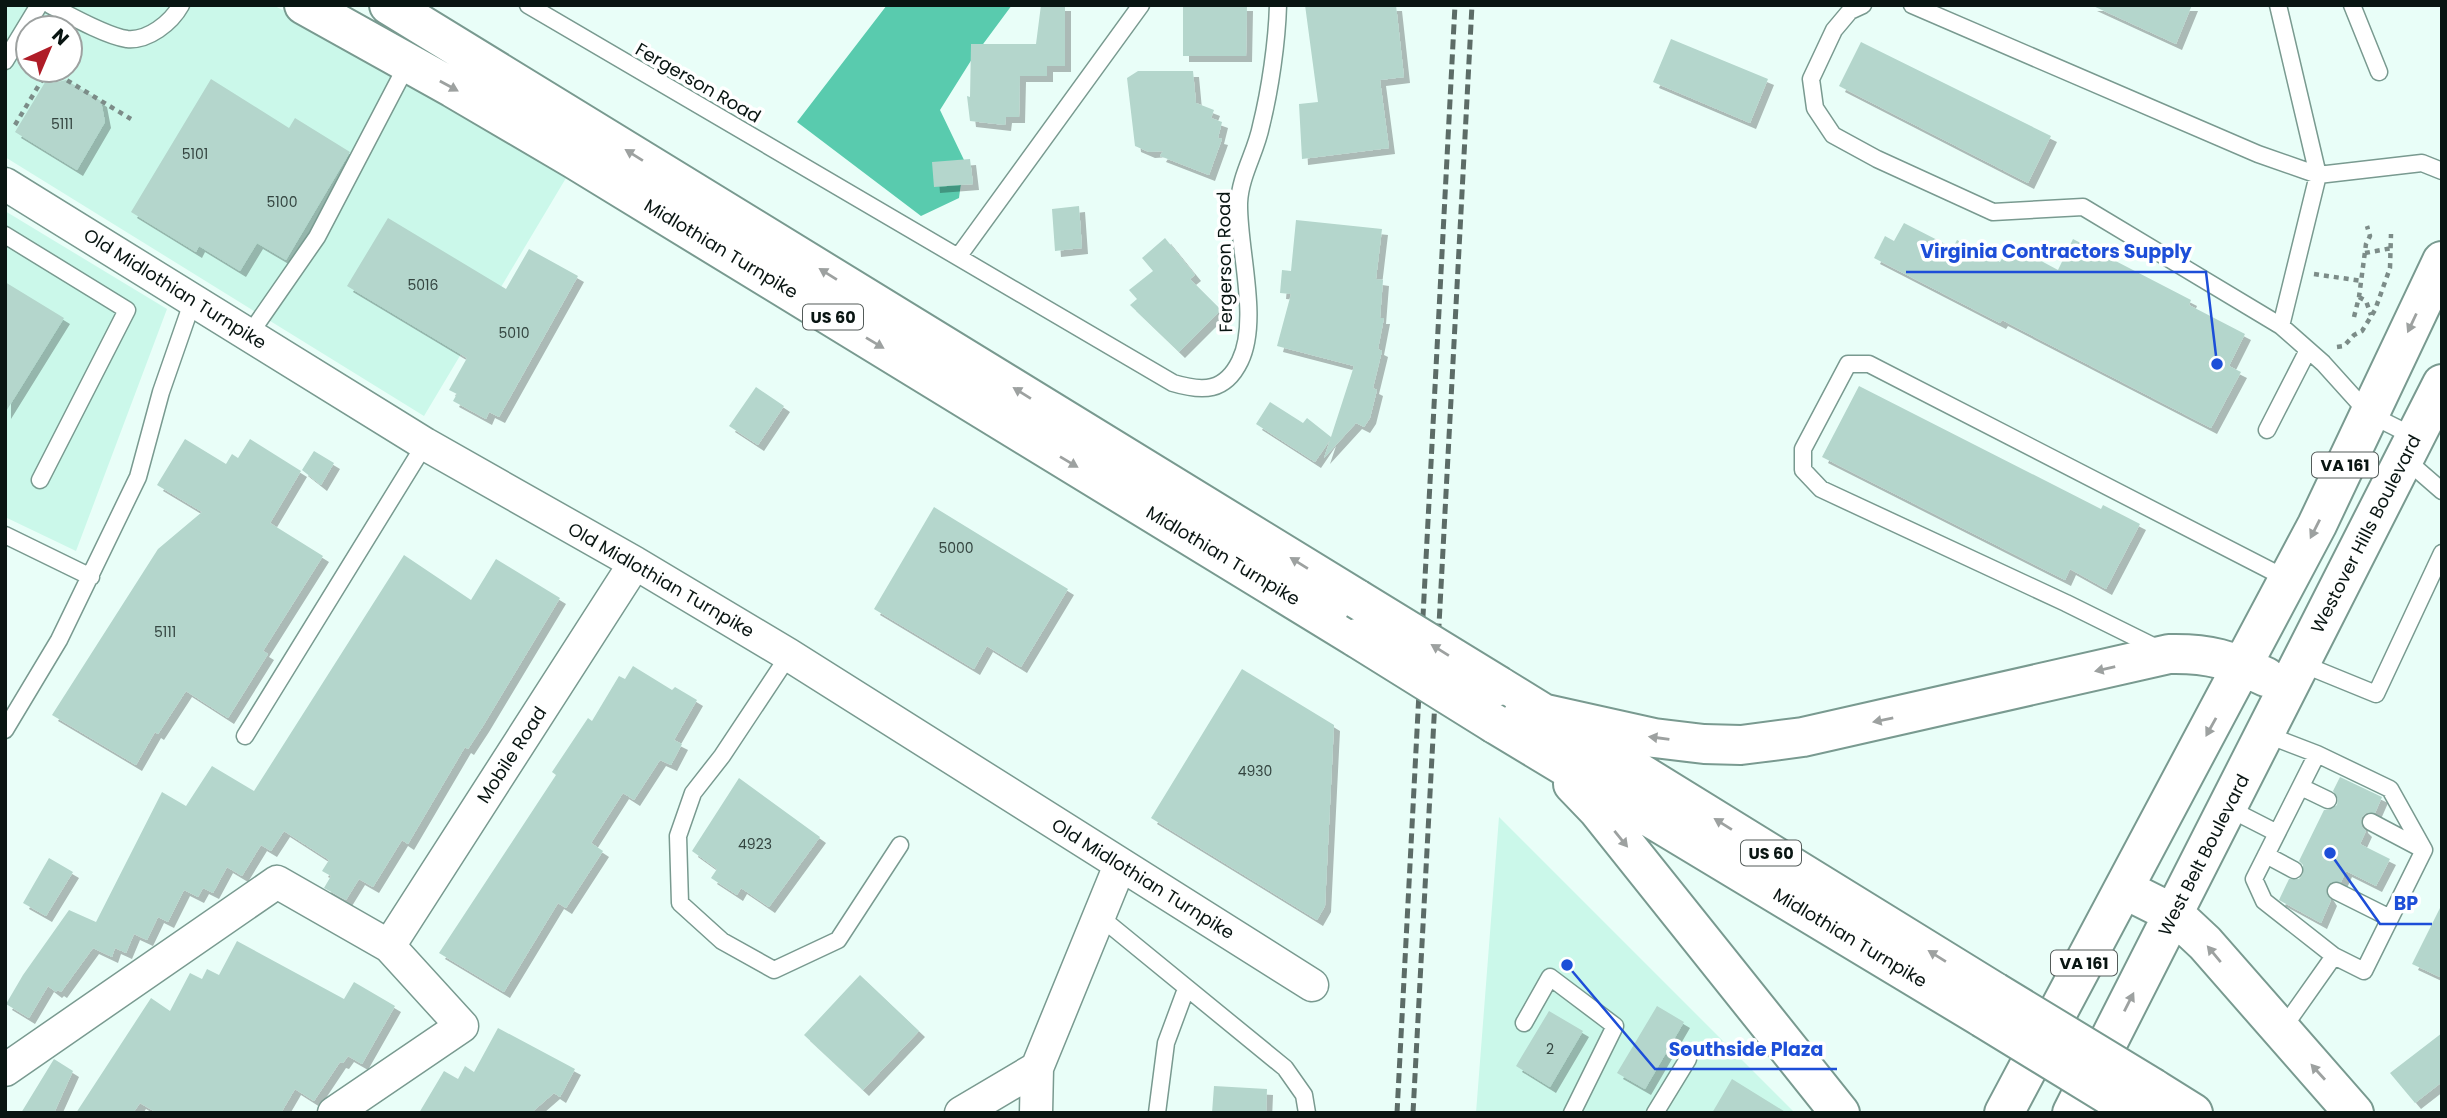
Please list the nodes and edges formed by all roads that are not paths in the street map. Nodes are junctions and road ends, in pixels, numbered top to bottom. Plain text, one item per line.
1 (39, 5) edge
2 (181, 5) edge
3 (304, 5) edge
4 (528, 5) edge
5 (1141, 5) edge
6 (1278, 5) edge
7 (1863, 5) edge
8 (1912, 5) edge
9 (2278, 5) edge
10 (2352, 5) edge
11 (61, 8) edge
12 (393, 27) edge
13 (5, 61) edge
14 (2379, 72) dead end
15 (2442, 171) edge
16 (2318, 175) junction
17 (5, 184) edge
18 (5, 235) edge
19 (958, 257) junction
20 (2442, 261) edge
21 (193, 300) junction
22 (2281, 326) junction
23 (249, 335) junction
24 (2308, 350) junction
25 (2442, 384) edge
26 (2369, 414) junction
27 (2267, 430) dead end
28 (425, 444) junction
29 (2410, 447) junction
30 (40, 480) dead end
31 (2442, 491) edge
32 (5, 535) edge
33 (2442, 553) edge
34 (635, 563) junction
35 (91, 577) junction
36 (2289, 580) junction
37 (2169, 654) junction
38 (789, 655) junction
39 (2299, 666) junction
40 (2244, 667) junction
41 (1546, 715) junction
42 (5, 730) edge
43 (2264, 734) junction
44 (245, 736) dead end
45 (1542, 753) junction
46 (2317, 754) junction
47 (2301, 787) junction
48 (2328, 800) dead end
49 (2228, 808) junction
50 (2371, 822) dead end
51 (2277, 833) junction
52 (900, 845) dead end
53 (2424, 850) junction
54 (2266, 855) junction
55 (1120, 865) junction
56 (2294, 870) dead end
57 (2124, 889) junction
58 (2336, 891) dead end
59 (2174, 914) junction
60 (1099, 916) junction
61 (2390, 918) junction
62 (389, 946) junction
63 (2334, 956) junction
64 (1312, 985) dead end
65 (1186, 989) junction
66 (1989, 1005) junction
67 (1524, 1023) dead end
68 (2281, 1031) junction
69 (1688, 1059) dead end
70 (1037, 1068) junction
71 (5, 1070) edge
72 (2145, 1100) edge
73 (334, 1113) edge
74 (961, 1113) edge
75 (1036, 1113) edge
76 (1157, 1113) edge
77 (1307, 1113) edge
78 (1573, 1113) edge
79 (1655, 1113) edge
80 (1840, 1113) edge
81 (2004, 1113) edge
82 (2073, 1113) edge
83 (2193, 1113) edge
84 (2354, 1113) edge

1 - 13 lane
2 - 11 lane
3 - 12 main road, Midlothian Turnpike / US 60
4 - 19 lane, Fergerson Road
5 - 19 lane
6 - 19 lane, Fergerson Road
7 - 22 lane
8 - 16 lane
9 - 16 lane
10 - 14 lane
12 - 23 lane
41 -> 12 main road, Midlothian Turnpike / US 60, bridge
12 -> 45 main road, Midlothian Turnpike / US 60, bridge
15 - 16 lane
16 - 22 lane
17 - 21 street, Old Midlothian Turnpike
18 - 30 lane
20 -> 26 main road, VA 161
21 - 23 street, Old Midlothian Turnpike
21 - 35 lane
22 - 24 lane
23 - 28 street, Old Midlothian Turnpike
24 - 26 lane
24 - 27 lane
25 - 29 main road, Westover Hills Boulevard / VA 161
26 - 29 lane
26 -> 36 main road, VA 161
28 - 34 street, Old Midlothian Turnpike
28 - 44 lane
29 - 31 lane
29 - 39 main road, Westover Hills Boulevard / VA 161
32 - 35 lane
33 - 39 lane
34 - 38 street, Old Midlothian Turnpike
34 - 62 street, Mobile Road
35 - 42 lane
36 - 37 lane
36 - 40 main road, VA 161
37 - 40 main road
37 -> 41 main road
38 - 52 lane
38 - 55 street, Old Midlothian Turnpike
39 - 40 main road
39 - 43 main road, West Belt Boulevard / VA 161
40 -> 57 main road, VA 161
66 -> 41 main road, Midlothian Turnpike / US 60
43 - 46 lane
43 - 49 main road, West Belt Boulevard / VA 161
45 - 66 main road, Midlothian Turnpike / US 60
45 -> 80 main road
46 - 47 lane
46 - 53 lane
47 - 48 lane
47 - 51 lane
49 - 51 lane
49 - 59 main road, West Belt Boulevard / VA 161
50 - 53 lane
51 - 54 lane
53 - 61 lane
54 - 56 lane
54 - 63 lane
55 - 60 street
55 - 64 street, Old Midlothian Turnpike
57 - 59 main road
57 - 81 main road, VA 161
58 - 61 lane
68 -> 59 main road
82 -> 59 main road, West Belt Boulevard / VA 161
60 - 65 lane
60 - 70 street
61 - 63 lane
62 - 71 street
62 - 73 street
63 - 68 lane
65 - 76 lane
65 - 77 lane
66 - 72 main road, Midlothian Turnpike / US 60, bridge
67 - 78 lane
84 -> 68 main road
69 - 79 lane
70 - 74 street
70 - 75 street
72 - 83 main road, Midlothian Turnpike / US 60

